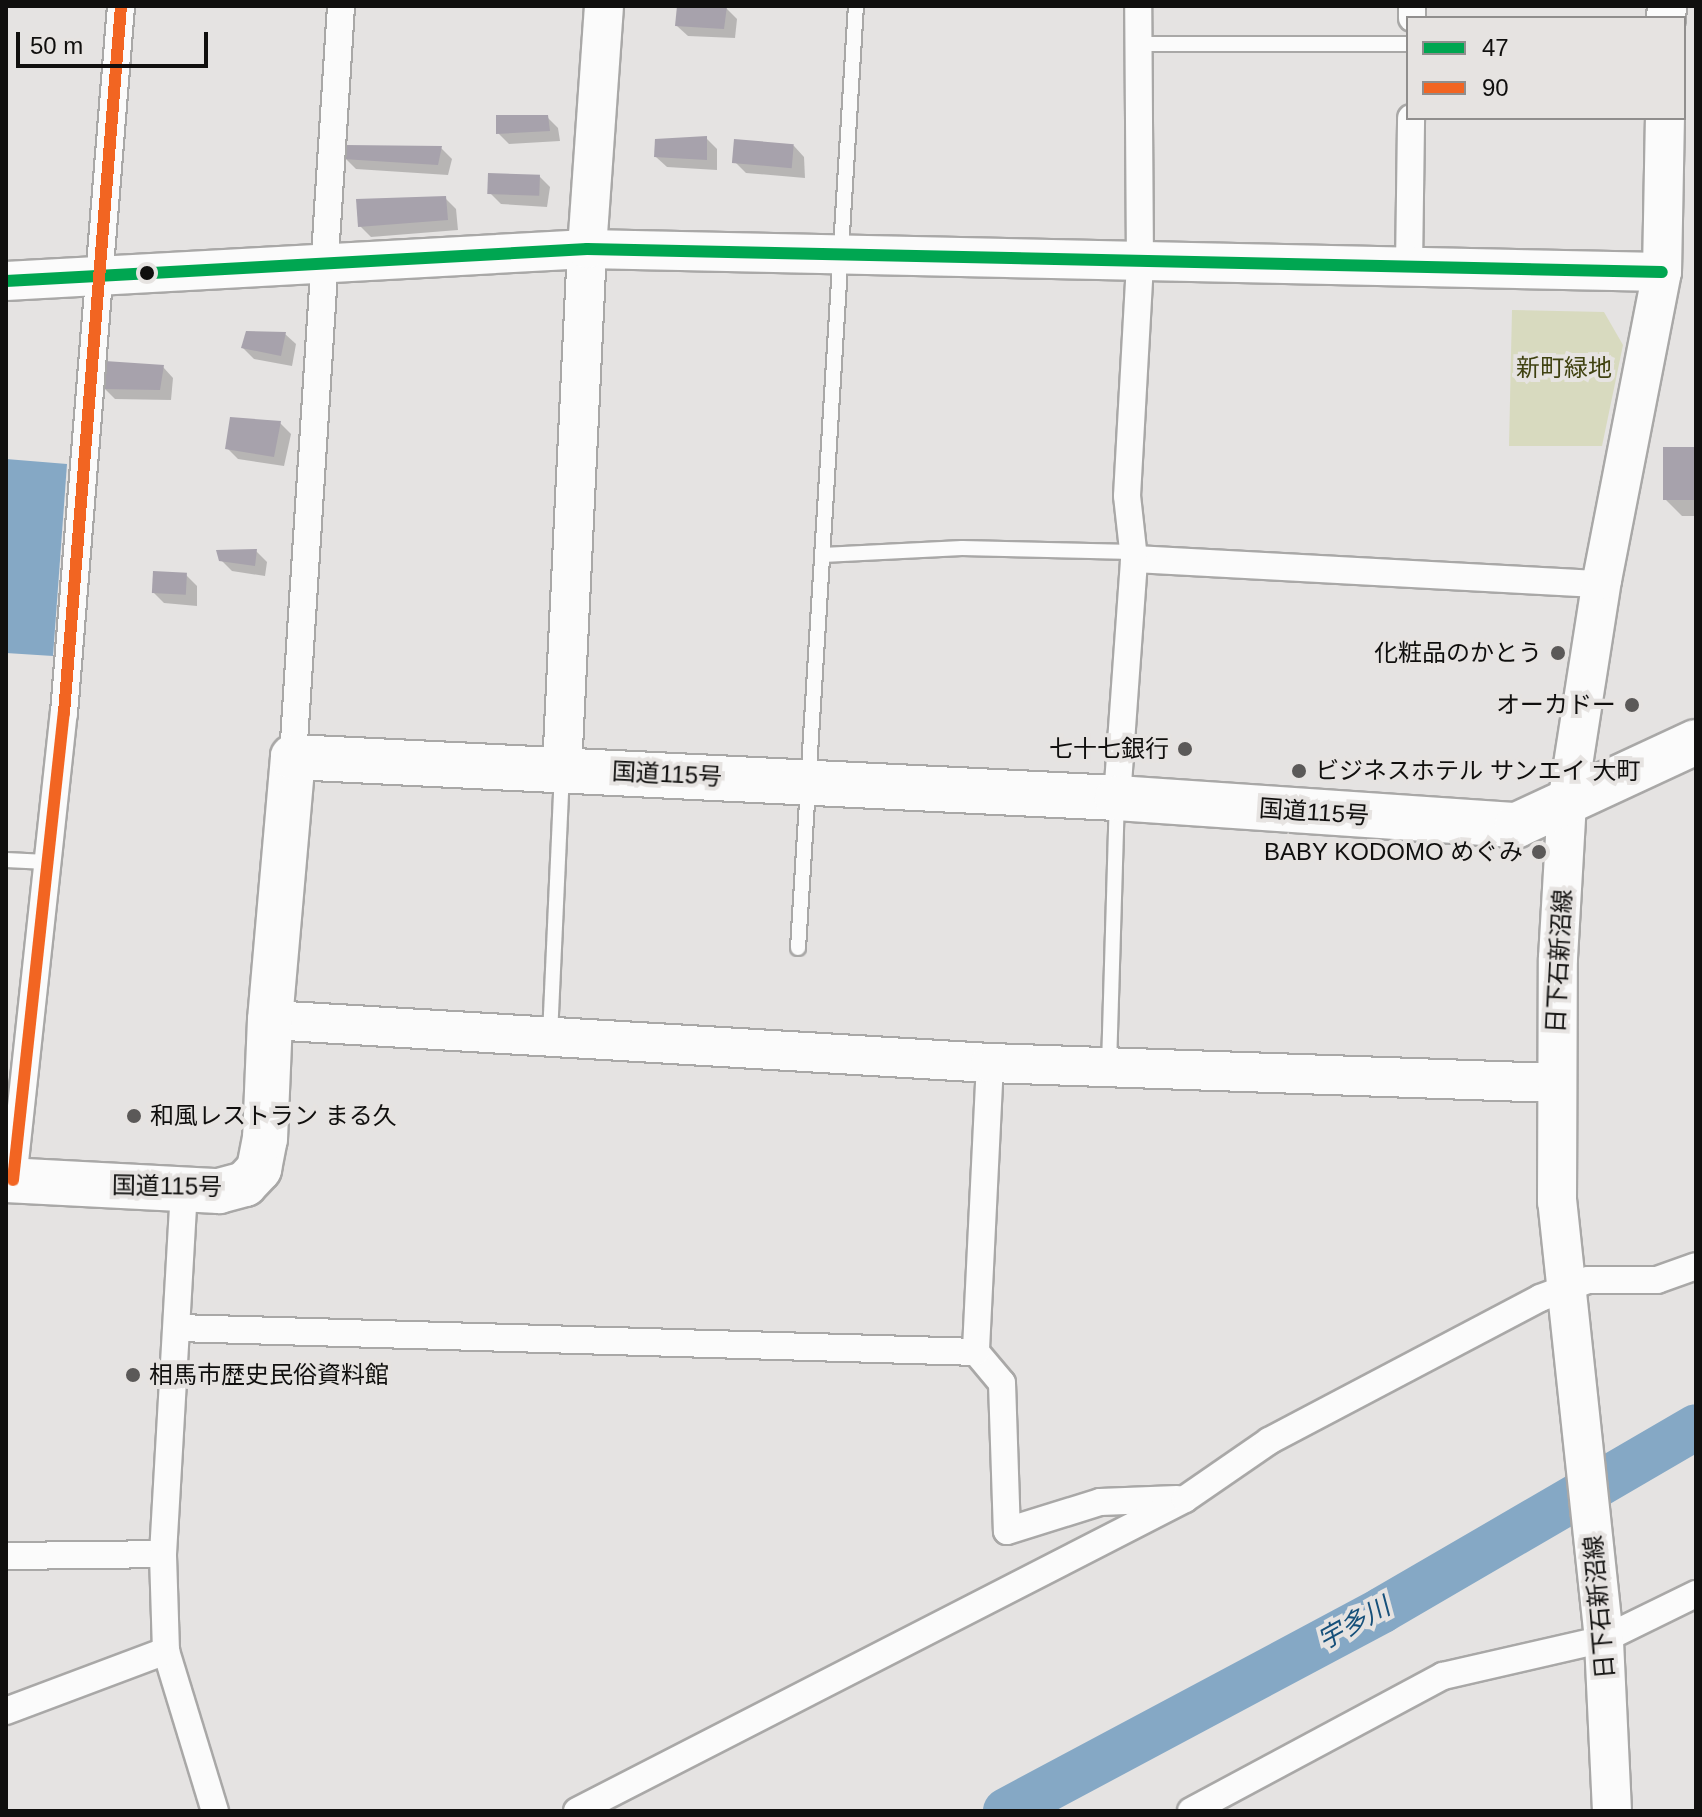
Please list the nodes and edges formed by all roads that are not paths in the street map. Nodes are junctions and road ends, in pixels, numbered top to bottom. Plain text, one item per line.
1 (121, 6) edge
2 (341, 6) edge
3 (604, 6) edge
4 (856, 6) edge
5 (1138, 6) edge
6 (1138, 44) junction
7 (1406, 44) edge
8 (1411, 120) edge
9 (1665, 120) edge
10 (587, 249) junction
11 (842, 255) junction
12 (325, 260) junction
13 (1140, 263) junction
14 (1409, 267) junction
15 (1662, 272) junction
16 (100, 276) junction
17 (6, 281) edge
18 (823, 555) junction
19 (1134, 556) junction
20 (1602, 584) junction
21 (1696, 742) edge
22 (293, 757) junction
23 (562, 769) junction
24 (809, 782) junction
25 (1117, 798) junction
26 (1567, 803) junction
27 (6, 860) edge
28 (47, 862) junction
29 (798, 948) dead end
30 (270, 1020) junction
31 (550, 1036) junction
32 (990, 1063) junction
33 (1109, 1067) junction
34 (1555, 1083) junction
35 (10, 1180) edge
36 (184, 1190) junction
37 (1696, 1266) edge
38 (1564, 1294) junction
39 (178, 1328) junction
40 (976, 1352) junction
41 (1185, 1499) junction
42 (163, 1554) junction
43 (6, 1556) edge
44 (1696, 1594) edge
45 (1602, 1622) junction
46 (166, 1651) junction
47 (6, 1711) edge
48 (215, 1811) edge
49 (577, 1811) edge
50 (1191, 1811) edge
51 (1612, 1811) edge

1 - 16 street
2 - 12 street
3 - 10 street
4 - 11 lane
5 - 6 street
6 - 7 lane
6 - 13 street
8 - 14 street
9 - 15 street, 日下石新沼線
10 - 11 street
10 - 12 street
10 - 23 street
11 - 13 street
11 - 18 lane
12 - 16 street
12 - 22 street
13 - 14 street
13 - 19 street
14 - 15 street
15 - 20 street, 日下石新沼線
16 - 17 street
16 - 28 street
18 - 19 lane
18 - 24 lane
19 - 20 street
19 - 25 street
20 - 26 street, 日下石新沼線
21 - 26 highway, 国道115号
22 - 23 highway, 国道115号
22 - 30 highway, 国道115号
23 - 24 highway, 国道115号
23 - 31 lane
24 - 25 highway, 国道115号
24 - 29 lane
25 - 26 highway, 国道115号
25 - 33 lane
26 - 34 street, 日下石新沼線
27 - 28 lane
28 - 35 street
30 - 31 street
30 - 36 highway, 国道115号
31 - 32 street
32 - 33 street
32 - 40 street
33 - 34 street
34 - 38 street, 日下石新沼線
35 - 36 highway, 国道115号
36 - 39 street
37 - 38 street
38 - 41 street
38 - 45 street, 日下石新沼線
39 - 40 street
39 - 42 street
40 - 41 street
41 - 49 street
42 - 43 street
42 - 46 street
44 - 45 street
45 - 50 street
45 - 51 street, 日下石新沼線
46 - 47 street
46 - 48 street

